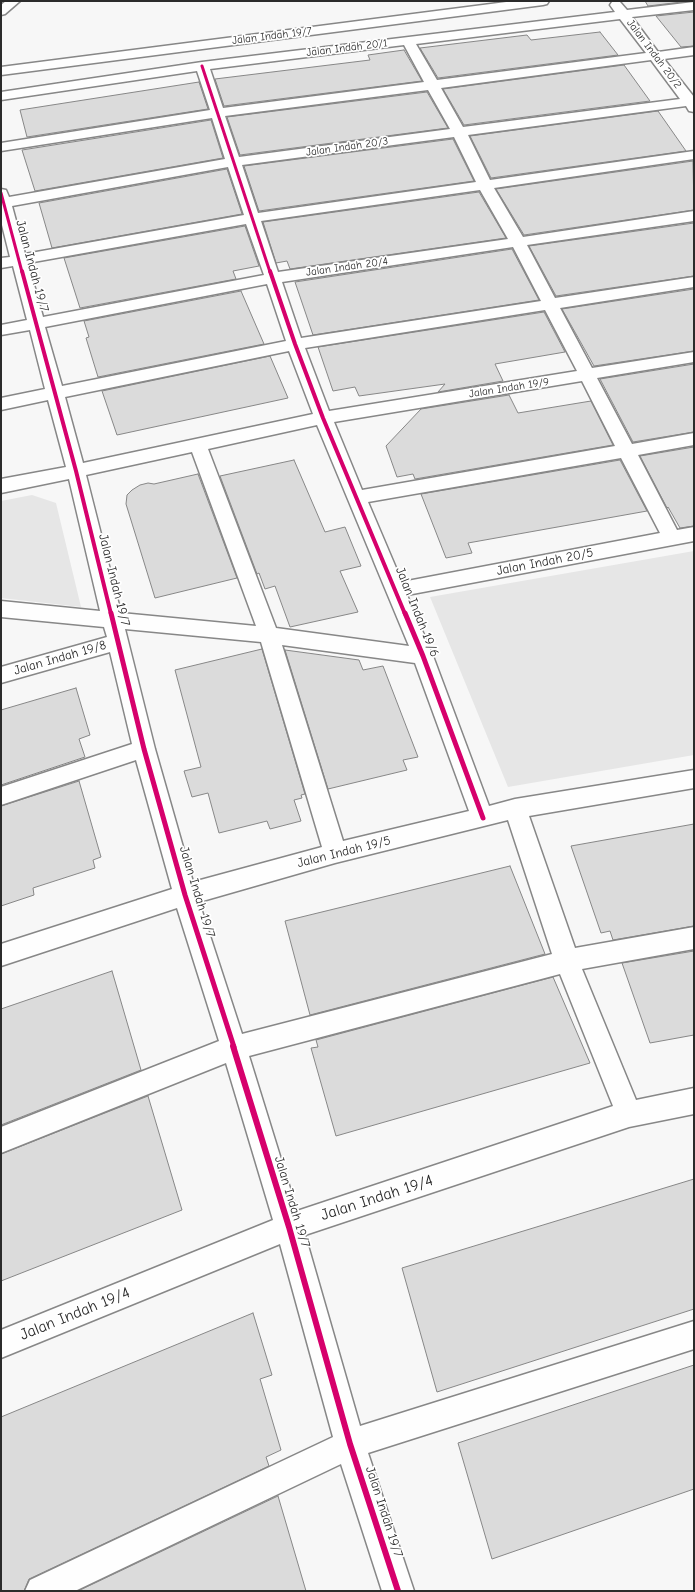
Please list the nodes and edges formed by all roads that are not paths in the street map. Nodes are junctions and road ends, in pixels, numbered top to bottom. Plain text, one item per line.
1 (14, 1) edge
2 (543, 1) edge
3 (613, 1) edge
4 (694, 6) edge
5 (1, 11) edge
6 (623, 14) junction
7 (408, 41) junction
8 (694, 51) edge
9 (655, 56) junction
10 (202, 66) junction
11 (1, 71) edge
12 (433, 85) junction
13 (1, 96) edge
14 (693, 104) edge
15 (217, 113) junction
16 (459, 132) junction
17 (1, 147) edge
18 (694, 155) edge
19 (234, 162) junction
20 (485, 186) junction
21 (2, 200) edge
22 (694, 216) edge
23 (252, 218) junction
24 (518, 242) junction
25 (10, 262) edge
26 (273, 278) junction
27 (694, 282) edge
28 (549, 304) junction
29 (36, 324) junction
30 (1, 330) edge
31 (295, 344) junction
32 (694, 357) edge
33 (587, 375) junction
34 (56, 392) junction
35 (1, 404) edge
36 (323, 418) junction
37 (694, 439) edge
38 (198, 445) junction
39 (626, 451) junction
40 (76, 471) junction
41 (1, 486) edge
42 (358, 497) junction
43 (694, 534) edge
44 (672, 538) junction
45 (397, 590) junction
46 (1, 610) edge
47 (113, 621) junction
48 (269, 635) junction
49 (118, 642) junction
50 (423, 656) junction
51 (1, 675) edge
52 (144, 749) junction
53 (694, 779) edge
54 (1, 796) edge
55 (515, 810) junction
56 (483, 818) junction
57 (335, 853) junction
58 (185, 895) junction
59 (694, 938) edge
60 (1, 955) edge
61 (567, 961) junction
62 (234, 1048) junction
63 (694, 1100) edge
64 (629, 1114) junction
65 (1, 1140) edge
66 (289, 1227) junction
67 (694, 1335) edge
68 (1, 1344) edge
69 (350, 1444) junction
70 (41, 1591) edge
71 (398, 1591) edge

1 - 5 street
2 - 11 street, Jalan Indah 19/7
3 - 6 street, Jalan Indah 20/2
4 - 6 street, Jalan Indah 20/1
6 - 7 street, Jalan Indah 20/1
6 - 9 street, Jalan Indah 20/2
7 - 10 street, Jalan Indah 20/1
7 - 12 street
8 - 9 street
9 - 12 street
9 - 14 street, Jalan Indah 20/2
10 - 13 street, Jalan Indah 20/1
10 - 15 street, Jalan Indah 19/6
12 - 15 street
12 - 16 street
14 - 16 street, Jalan Indah 20/3
15 - 17 street
15 - 19 street, Jalan Indah 19/6
16 - 19 street, Jalan Indah 20/3
16 - 20 street
18 - 20 street
19 - 21 street, Jalan Indah 20/3
19 - 23 street, Jalan Indah 19/6
20 - 23 street
20 - 24 street
21 - 25 street, Jalan Indah 19/7
22 - 24 street, Jalan Indah 20/4
23 - 25 street
23 - 26 street, Jalan Indah 19/6
24 - 26 street, Jalan Indah 20/4
24 - 28 street
25 - 29 street, Jalan Indah 19/7
26 - 29 street, Jalan Indah 20/4
26 - 31 street, Jalan Indah 19/6
27 - 28 street
28 - 31 street
28 - 33 street
29 - 30 street, Jalan Indah 20/4
29 - 34 street, Jalan Indah 19/7
31 - 34 street
31 - 36 street, Jalan Indah 19/6
32 - 33 street, Jalan Indah 19/9
33 - 36 street, Jalan Indah 19/9
33 - 39 street
34 - 35 street
34 - 40 street, Jalan Indah 19/7
36 - 38 street, Jalan Indah 19/9
36 - 42 street, Jalan Indah 19/6
37 - 39 street
38 - 40 street, Jalan Indah 19/9
38 - 48 street
39 - 42 street
39 - 44 street
40 - 41 street
40 - 47 street, Jalan Indah 19/7
42 - 45 street, Jalan Indah 19/6
43 - 44 street, Jalan Indah 20/5
44 - 45 street, Jalan Indah 20/5
45 - 50 street, Jalan Indah 19/6
46 - 47 street
47 - 48 street
47 - 49 street, Jalan Indah 19/7
48 - 50 street
48 - 57 street
49 - 51 street, Jalan Indah 19/8
49 - 52 street, Jalan Indah 19/7
50 - 56 street, Jalan Indah 19/6
52 - 54 street
52 - 58 street, Jalan Indah 19/7
53 - 55 street, Jalan Indah 19/5
55 - 56 street, Jalan Indah 19/5
55 - 61 street
56 - 57 street, Jalan Indah 19/5
57 - 58 street, Jalan Indah 19/5
58 - 60 street, Jalan Indah 19/5
58 - 62 street, Jalan Indah 19/7
59 - 61 street
61 - 62 street
61 - 64 street
62 - 65 street
62 - 66 street, Jalan Indah 19/7
63 - 64 street, Jalan Indah 19/4
64 - 66 street, Jalan Indah 19/4
66 - 68 street, Jalan Indah 19/4
66 - 69 street, Jalan Indah 19/7
67 - 69 street
69 - 70 street
69 - 71 street, Jalan Indah 19/7

